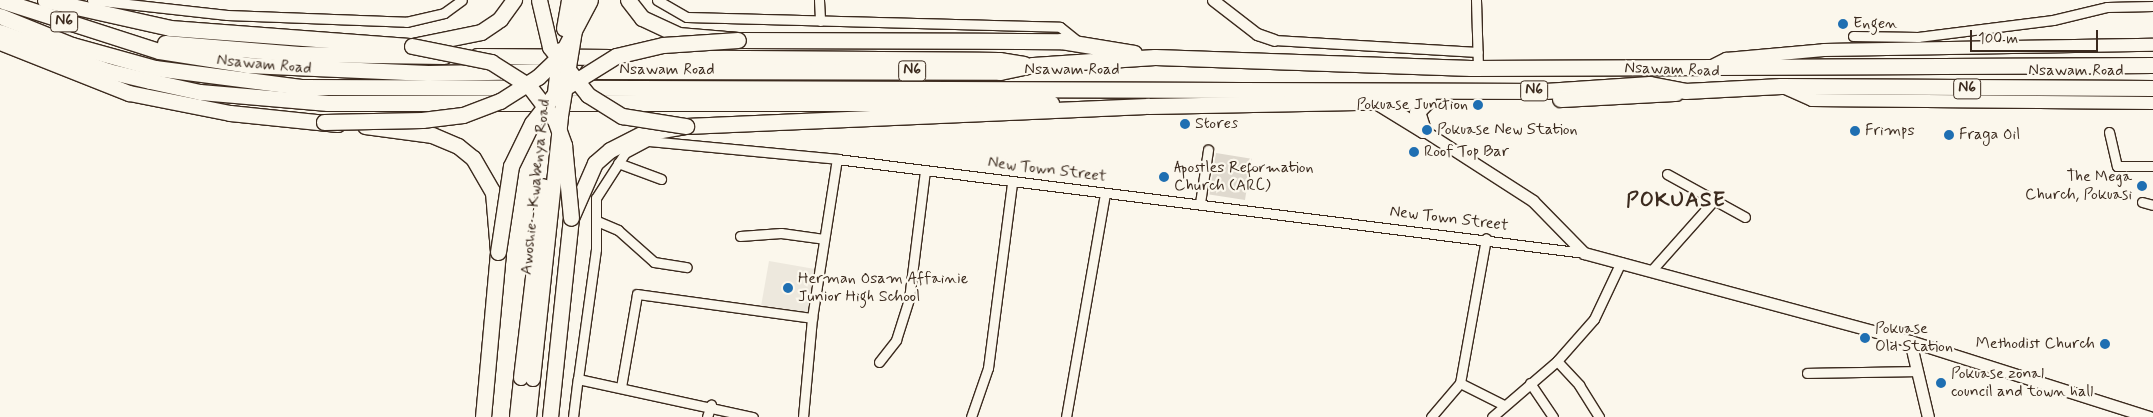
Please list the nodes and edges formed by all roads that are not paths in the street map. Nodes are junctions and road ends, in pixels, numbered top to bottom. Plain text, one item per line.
1 (0, 0) edge
2 (45, 0) edge
3 (92, 0) edge
4 (462, 0) edge
5 (514, 0) edge
6 (539, 0) edge
7 (569, 0) edge
8 (580, 0) edge
9 (590, 0) edge
10 (628, 0) edge
11 (657, 0) edge
12 (819, 0) edge
13 (1213, 0) edge
14 (1476, 0) edge
15 (2153, 6) edge
16 (0, 16) edge
17 (820, 21) junction
18 (0, 32) edge
19 (1853, 36) dead end
20 (738, 40) junction
21 (1274, 40) joint
22 (0, 42) edge
23 (1080, 43) junction
24 (2153, 45) edge
25 (412, 46) junction
26 (1885, 48) junction
27 (1478, 52) junction
28 (1155, 57) junction
29 (1712, 66) junction
30 (1848, 66) junction
31 (2153, 66) edge
32 (1478, 68) junction
33 (1781, 86) junction
34 (2153, 88) edge
35 (1685, 91) junction
36 (1428, 100) junction
37 (1376, 102) junction
38 (2153, 103) edge
39 (1149, 106) junction
40 (324, 122) junction
41 (686, 126) junction
42 (1423, 130) junction
43 (2109, 132) dead end
44 (1208, 150) dead end
45 (837, 159) junction
46 (618, 163) junction
47 (2153, 166) edge
48 (925, 170) junction
49 (1667, 174) dead end
50 (660, 179) dead end
51 (1012, 182) junction
52 (1105, 192) junction
53 (1716, 198) junction
54 (2142, 202) dead end
55 (1200, 203) junction
56 (2153, 204) edge
57 (1745, 217) dead end
58 (571, 218) junction
59 (597, 221) junction
60 (740, 236) dead end
61 (1486, 238) junction
62 (824, 239) junction
63 (498, 252) junction
64 (1584, 253) junction
65 (1621, 262) junction
66 (687, 266) dead end
67 (1651, 271) junction
68 (812, 318) junction
69 (1910, 341) junction
70 (1557, 361) junction
71 (879, 362) dead end
72 (1917, 371) junction
73 (1807, 373) dead end
74 (527, 378) junction
75 (578, 379) junction
76 (1460, 383) junction
77 (1530, 383) junction
78 (621, 387) junction
79 (711, 405) junction
80 (1504, 405) junction
81 (484, 417) edge
82 (517, 417) edge
83 (529, 417) edge
84 (550, 417) edge
85 (573, 417) edge
86 (707, 417) edge
87 (753, 417) edge
88 (803, 417) edge
89 (971, 417) edge
90 (1066, 417) edge
91 (1431, 417) edge
92 (1492, 417) edge
93 (1553, 417) edge
94 (1599, 417) edge
95 (1928, 417) edge
96 (2149, 417) edge

1 - 28 highway, Nsawam Road / N6
2 - 25 highway
3 - 4 street
5 - 25 highway
6 - 41 highway, bridge
7 - 74 main road, Awoshie - Kwabenya Road, bridge
8 - 74 main road, Awoshie - Kwabenya Road, bridge
9 - 40 highway, bridge
10 - 20 highway, bridge
11 - 17 street
12 - 17 street
13 - 21 street
14 - 27 street
15 - 19 street
16 - 35 highway, Nsawam Road / N6
17 - 23 street
18 - 39 highway
20 - 23 highway
20 - 63 highway, bridge
21 - 27 street
22 - 40 highway
23 - 28 highway
24 - 26 main road
25 - 58 highway, bridge
26 - 29 main road
26 - 30 main road
27 - 32 street
28 - 32 highway, Nsawam Road / N6
29 - 30 highway, Nsawam Road / N6
29 - 32 highway, Nsawam Road / N6
30 - 31 highway, Nsawam Road / N6
33 - 34 highway, Nsawam Road / N6
33 - 35 highway, Nsawam Road / N6
33 - 38 main road
35 - 36 highway
36 - 37 highway
36 - 42 highway
37 - 39 highway
37 - 42 highway
39 - 41 highway
40 - 63 highway, bridge
41 - 58 highway, bridge
42 - 64 street
43 - 47 street
44 - 55 street
45 - 46 street, New Town Street
45 - 48 street, New Town Street
45 - 62 street
46 - 50 street
46 - 59 street, New Town Street
48 - 51 street, New Town Street
48 - 71 street
49 - 53 street
51 - 52 street, New Town Street
51 - 89 street
52 - 55 street, New Town Street
52 - 90 street
53 - 57 street
53 - 67 street
54 - 56 street
55 - 61 street, New Town Street
58 - 84 highway
59 - 66 street
59 - 75 street, New Town Street
60 - 62 street
61 - 64 street, New Town Street
61 - 76 street
62 - 68 street
63 - 81 highway
64 - 65 street
65 - 67 street
65 - 70 street
67 - 69 street
68 - 78 street
68 - 88 street
69 - 72 street
69 - 96 street
70 - 77 street
70 - 94 street
72 - 73 street
72 - 95 street
74 - 82 main road
74 - 83 main road
75 - 78 street
75 - 85 street, New Town Street
76 - 80 street
76 - 91 street
77 - 80 street
77 - 93 street
78 - 79 street
79 - 86 street
79 - 87 street
80 - 92 street

